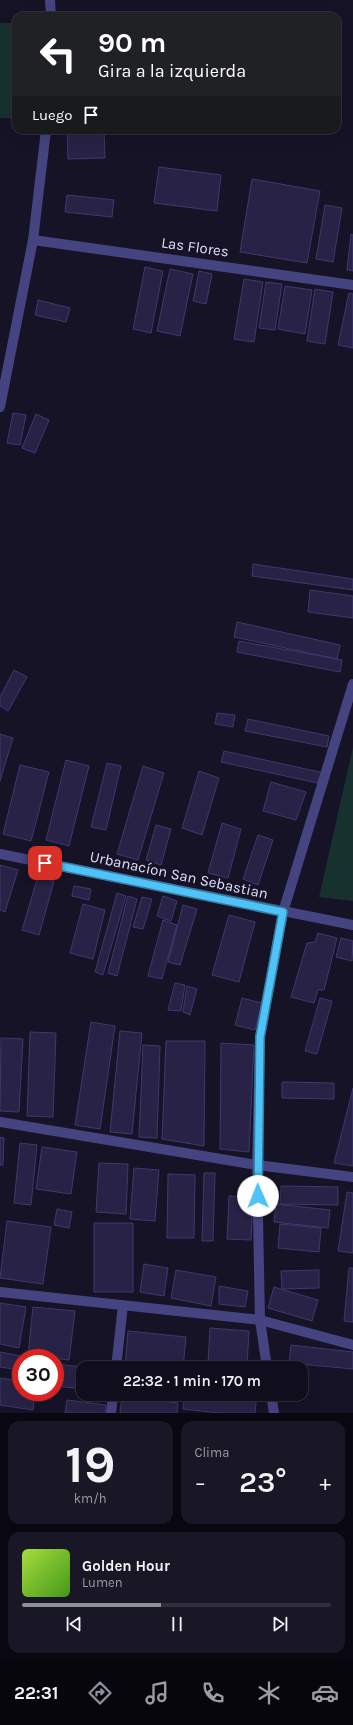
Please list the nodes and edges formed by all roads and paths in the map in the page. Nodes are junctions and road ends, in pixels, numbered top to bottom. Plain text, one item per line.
1 (50, 0) edge
2 (51, 12) edge
3 (46, 134) edge
4 (33, 240) junction
5 (353, 285) edge
6 (0, 407) edge
7 (353, 684) edge
8 (0, 854) edge
9 (283, 912) junction
10 (353, 925) edge
11 (0, 1122) edge
12 (257, 1165) junction
13 (353, 1177) edge
14 (0, 1292) edge
15 (123, 1305) junction
16 (260, 1320) junction
17 (353, 1345) edge
18 (117, 1361) edge
19 (266, 1361) edge
20 (112, 1401) edge
21 (272, 1401) edge
22 (111, 1413) edge
23 (274, 1413) edge

1 - 2 street
3 - 4 street
4 - 5 street, Las Flores
4 - 6 street
7 - 9 street
8 - 9 street, Urbanacíon San Sebastian
9 - 10 street, Urbanacíon San Sebastian
9 - 12 street
11 - 12 street
12 - 13 street
12 - 16 street
14 - 15 street
15 - 16 street
15 - 18 street
16 - 17 street
16 - 19 street
20 - 22 street
21 - 23 street

